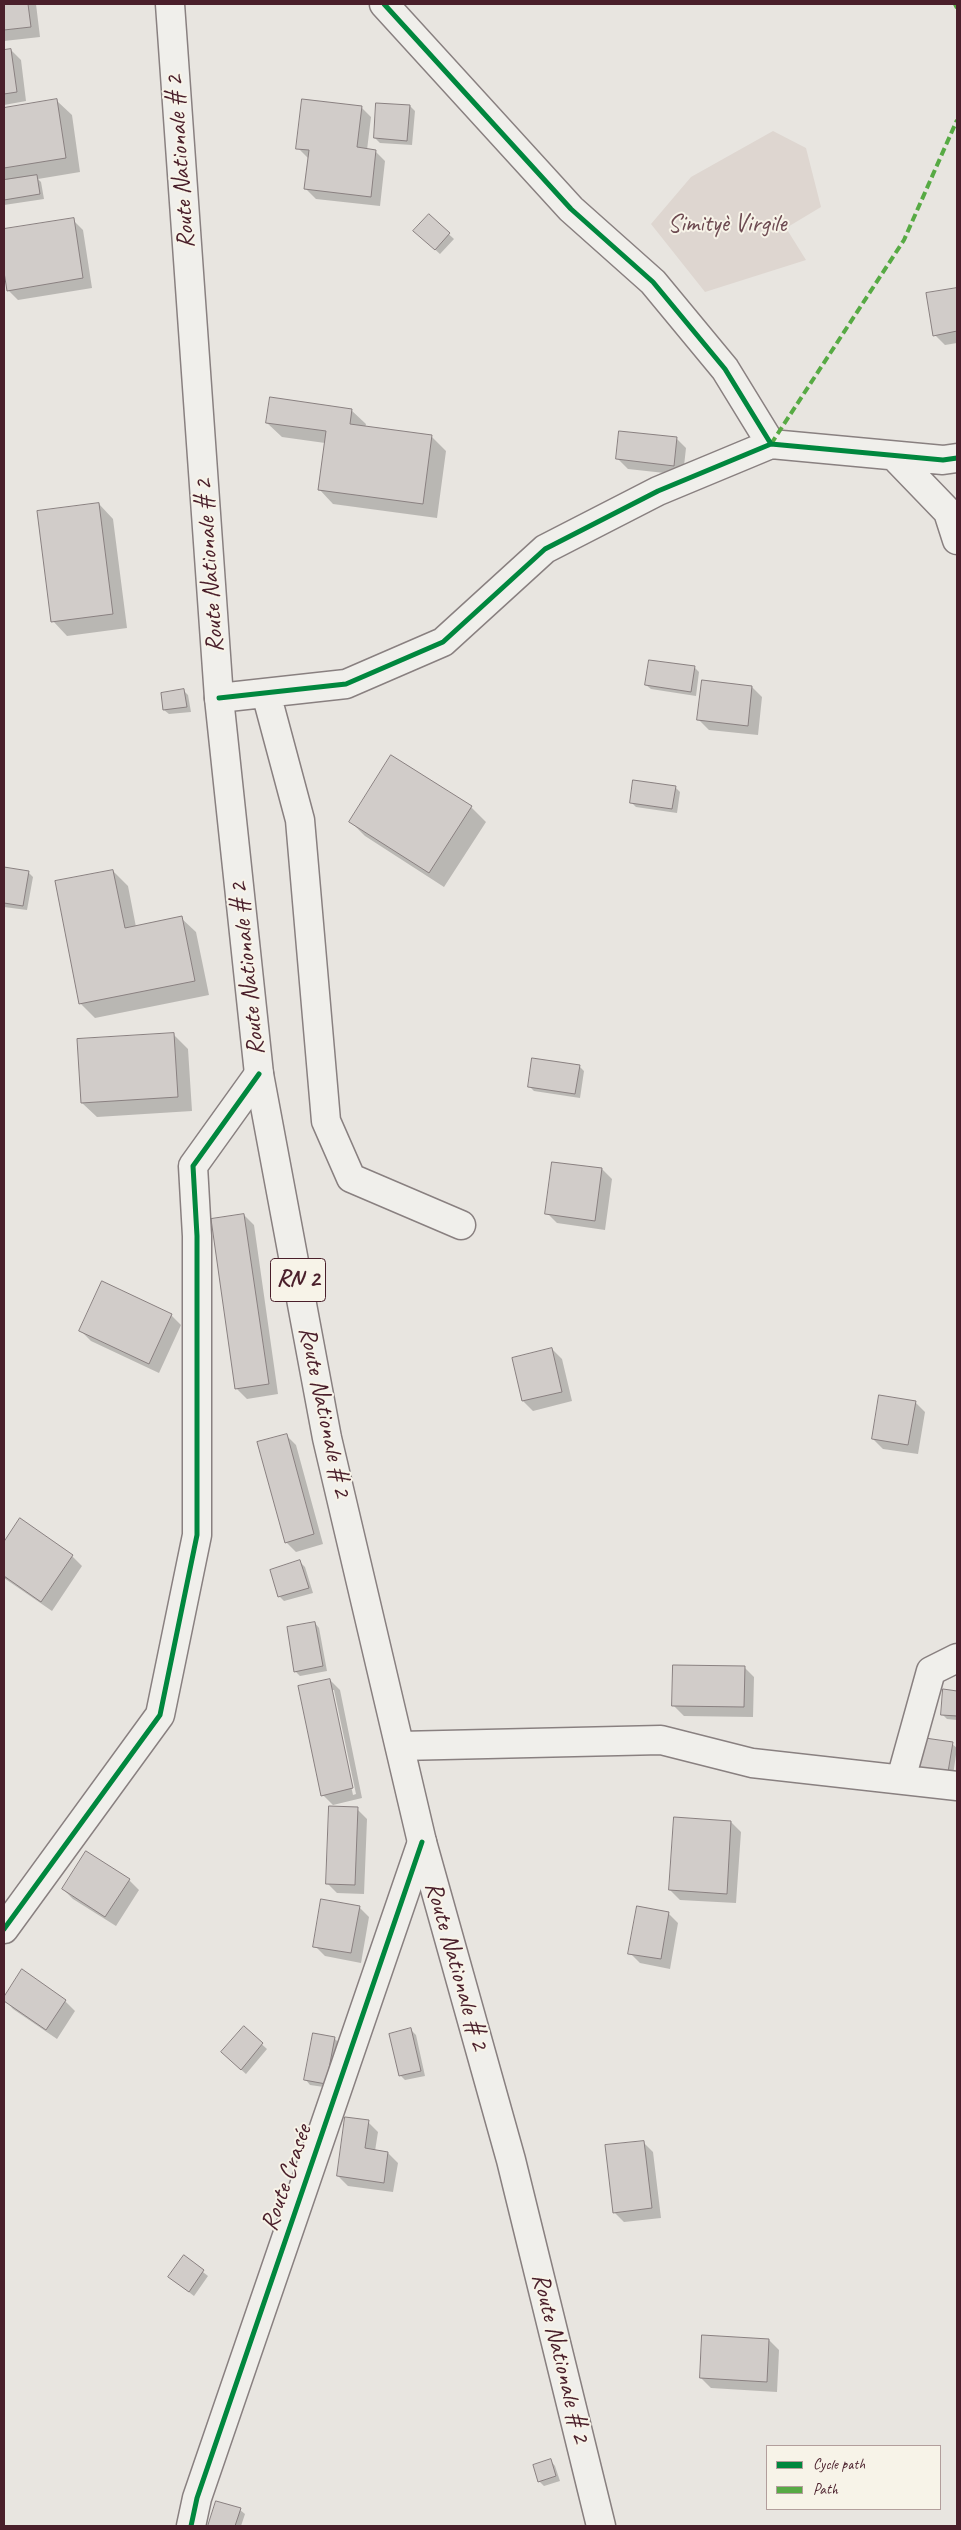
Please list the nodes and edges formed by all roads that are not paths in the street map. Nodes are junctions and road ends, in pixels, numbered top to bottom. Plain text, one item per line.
1 (170, 4) edge
2 (384, 4) edge
3 (771, 444) junction
4 (894, 456) junction
5 (957, 458) edge
6 (957, 540) edge
7 (266, 693) junction
8 (219, 698) junction
9 (259, 1074) junction
10 (461, 1225) dead end
11 (957, 1658) edge
12 (400, 1746) junction
13 (901, 1779) junction
14 (957, 1786) edge
15 (422, 1842) junction
16 (4, 1928) edge
17 (191, 2526) edge
18 (601, 2526) edge

1 - 8 street, Route Nationale # 2 / RN 2
2 - 3 street
3 - 4 street
3 - 7 street
4 - 5 street
4 - 6 street
7 - 8 street
7 - 10 street
8 - 9 street, Route Nationale # 2 / RN 2
9 - 12 street, Route Nationale # 2 / RN 2
9 - 16 street
11 - 13 street
12 - 13 street
12 - 15 street, Route Nationale # 2 / RN 2
13 - 14 street
15 - 17 street, Route Crasée
15 - 18 street, Route Nationale # 2 / RN 2

